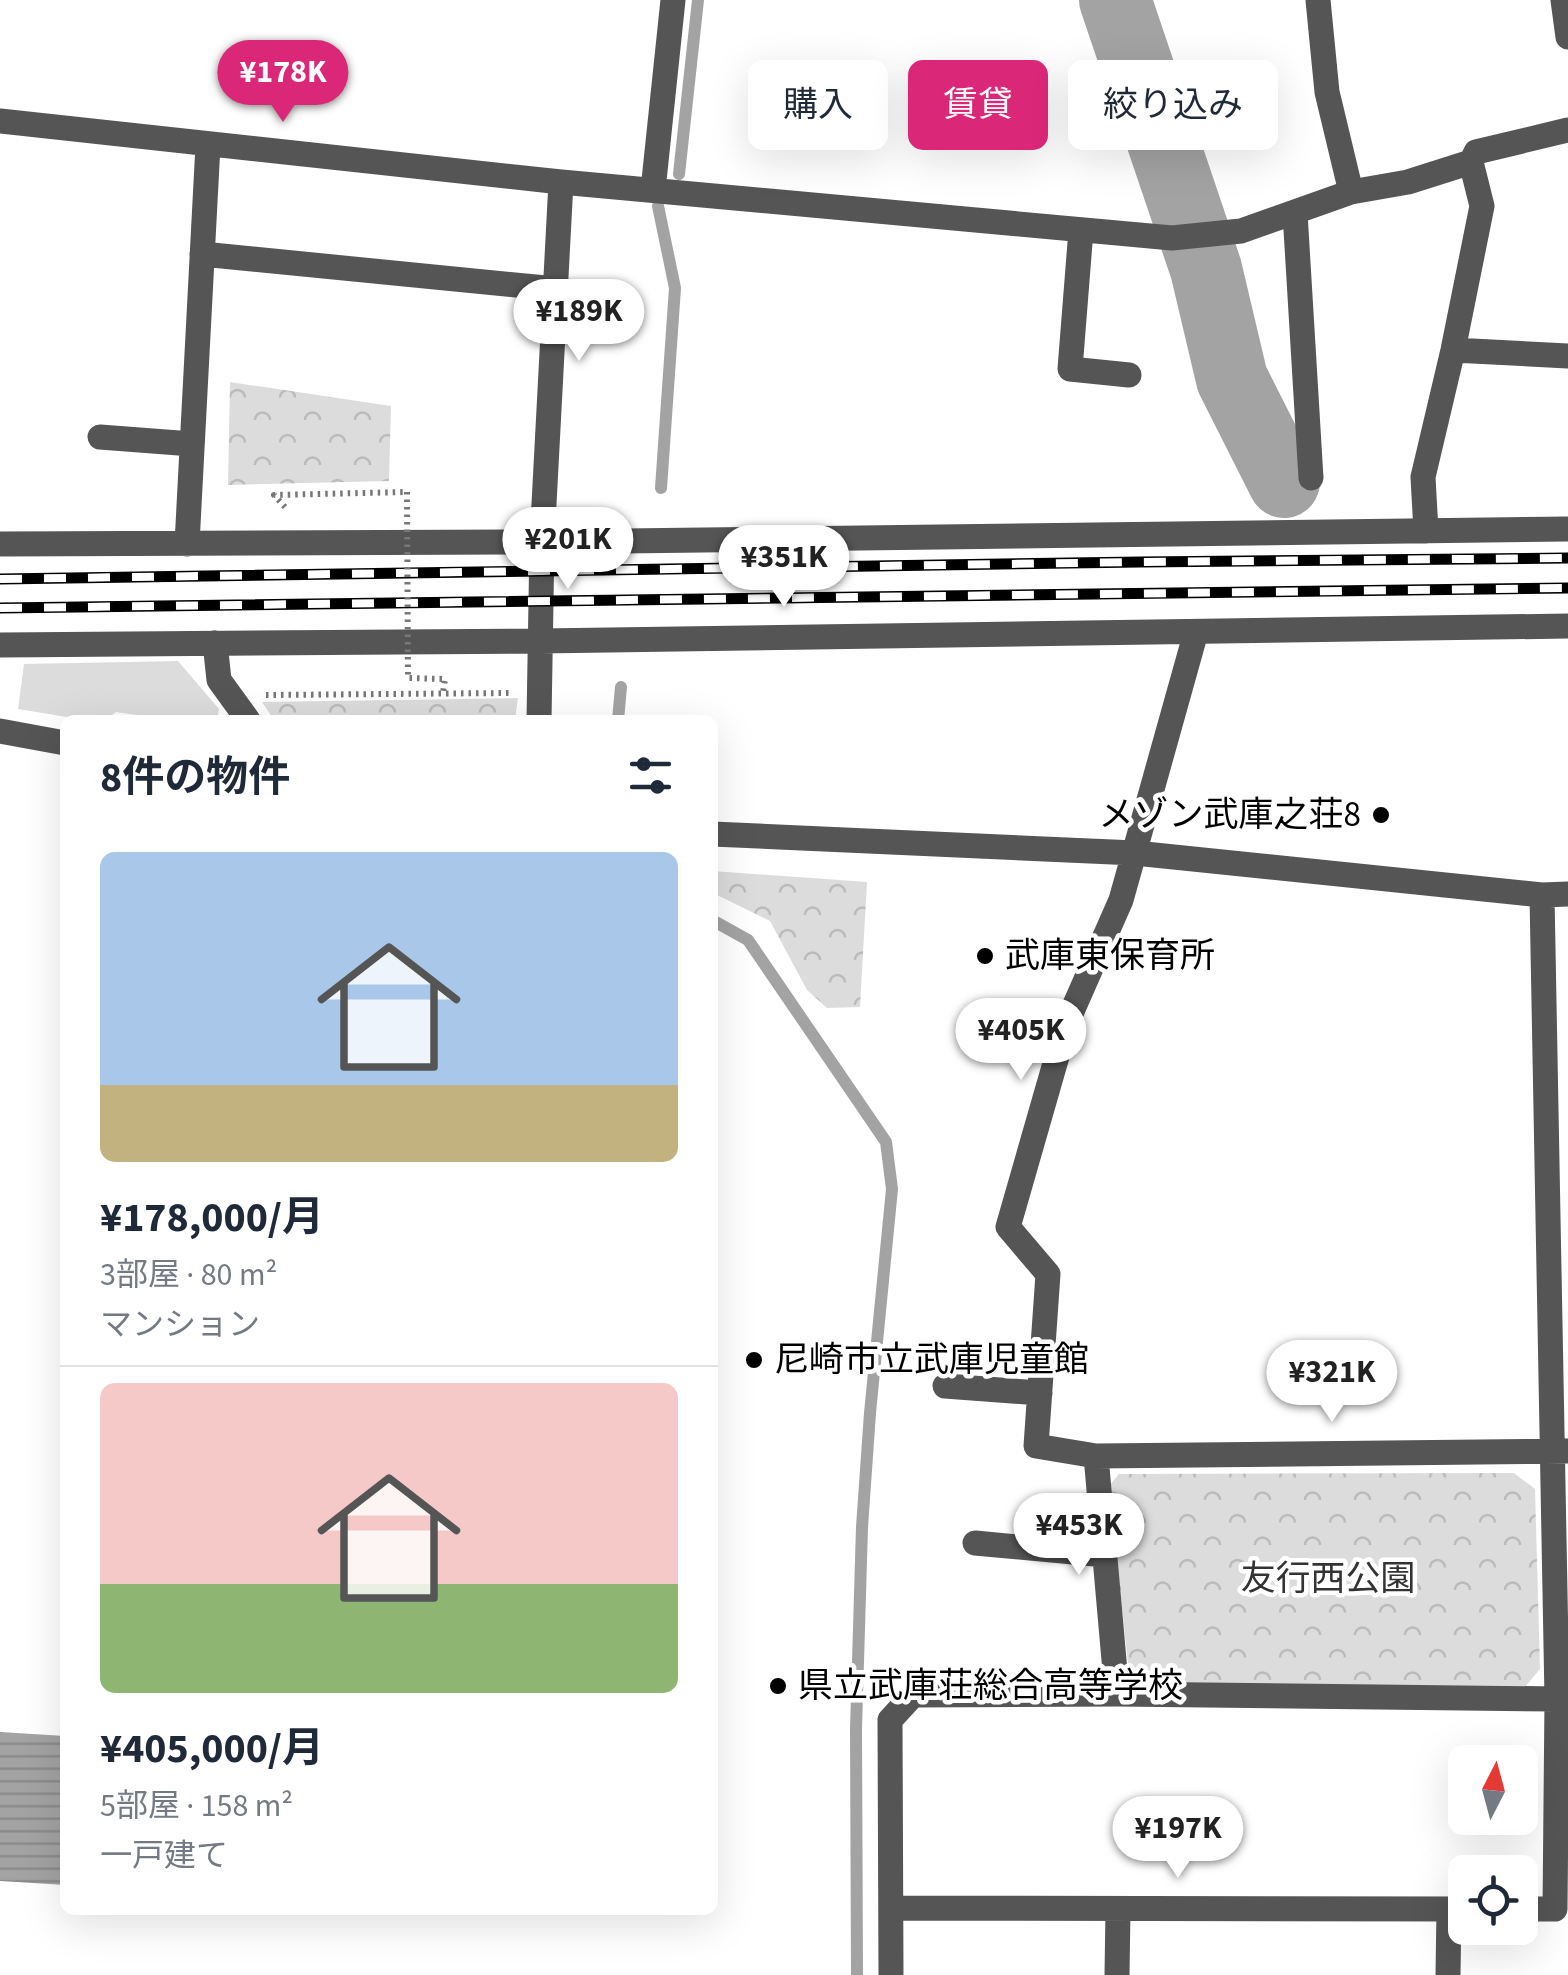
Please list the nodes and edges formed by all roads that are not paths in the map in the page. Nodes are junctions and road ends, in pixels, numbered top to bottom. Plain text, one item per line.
1 (673, 0) edge
2 (1318, 0) edge
3 (1563, 0) edge
4 (1568, 37) edge
5 (0, 121) edge
6 (1568, 130) edge
7 (208, 145) junction
8 (1471, 162) junction
9 (562, 182) junction
10 (653, 190) junction
11 (1352, 192) junction
12 (1295, 213) junction
13 (1081, 230) junction
14 (202, 254) junction
15 (556, 288) junction
16 (1453, 350) junction
17 (1568, 356) edge
18 (1128, 376) dead end
19 (100, 436) dead end
20 (192, 444) junction
21 (1311, 478) dead end
22 (1568, 529) edge
23 (1426, 530) junction
24 (542, 542) junction
25 (0, 544) edge
26 (187, 544) junction
27 (1568, 626) edge
28 (1196, 632) junction
29 (540, 641) junction
30 (215, 643) junction
31 (0, 645) edge
32 (244, 715) edge
33 (538, 715) edge
34 (0, 731) edge
35 (60, 741) edge
36 (718, 834) edge
37 (1134, 852) junction
38 (1555, 894) edge
39 (945, 1386) dead end
40 (1040, 1392) junction
41 (1561, 1451) edge
42 (1096, 1456) junction
43 (974, 1543) dead end
44 (1105, 1555) junction
45 (1117, 1694) junction
46 (1557, 1699) junction
47 (892, 1908) junction
48 (1118, 1909) junction
49 (1538, 1909) edge
50 (1448, 1910) edge
51 (1452, 1945) edge
52 (890, 1975) edge
53 (1118, 1975) edge
54 (1448, 1975) edge

1 - 10 street
2 - 11 street
3 - 4 street
5 - 7 street
6 - 8 street
7 - 9 street
7 - 14 street
8 - 11 street
8 - 16 street
9 - 10 street
9 - 15 street
10 - 13 street
11 - 12 street
12 - 13 street
12 - 21 street
13 - 18 street
14 - 15 street
14 - 20 street
15 - 24 street
16 - 17 street
16 - 23 street
19 - 20 street
20 - 26 street
22 - 23 street
23 - 24 street
24 - 26 street
24 - 29 street
25 - 26 street
27 - 28 street
28 - 29 street
28 - 37 street
29 - 30 street
29 - 33 street
30 - 31 street
30 - 32 street
34 - 35 street
36 - 37 street
37 - 38 street
37 - 40 street
38 - 41 street
39 - 40 street
40 - 42 street
41 - 42 street
41 - 46 street
42 - 44 street
43 - 44 street
44 - 45 street
45 - 46 street
45 - 47 street
46 - 49 street
47 - 48 street
47 - 52 street
48 - 50 street
48 - 53 street
51 - 54 street

